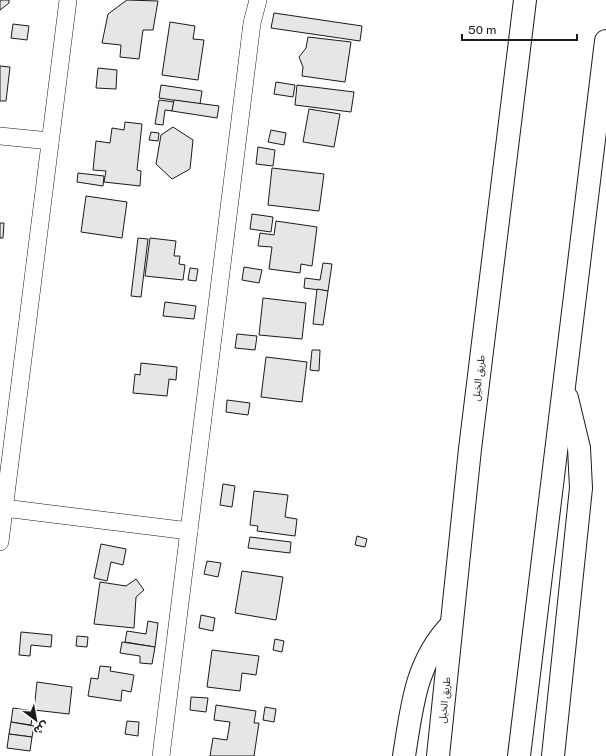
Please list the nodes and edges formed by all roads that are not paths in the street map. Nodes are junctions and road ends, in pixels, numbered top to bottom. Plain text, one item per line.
1 (68, 0) edge
2 (250, 0) edge
3 (258, 0) edge
4 (525, 0) edge
5 (252, 23) junction
6 (606, 41) edge
7 (0, 136) edge
8 (50, 141) junction
9 (564, 390) junction
10 (4, 508) junction
11 (189, 531) junction
12 (0, 542) edge
13 (451, 625) junction
14 (161, 756) edge
15 (404, 756) edge
16 (438, 756) edge
17 (520, 756) edge
18 (552, 756) edge

1 - 8 street
2 - 5 street
3 - 5 street
4 - 13 highway, طريق الخيل
5 - 11 street
6 - 9 highway
7 - 8 street
8 - 10 street
9 - 17 highway
9 - 18 highway
10 - 11 street
10 - 12 street
11 - 14 street
13 - 15 highway
13 - 16 highway, طريق الخيل

